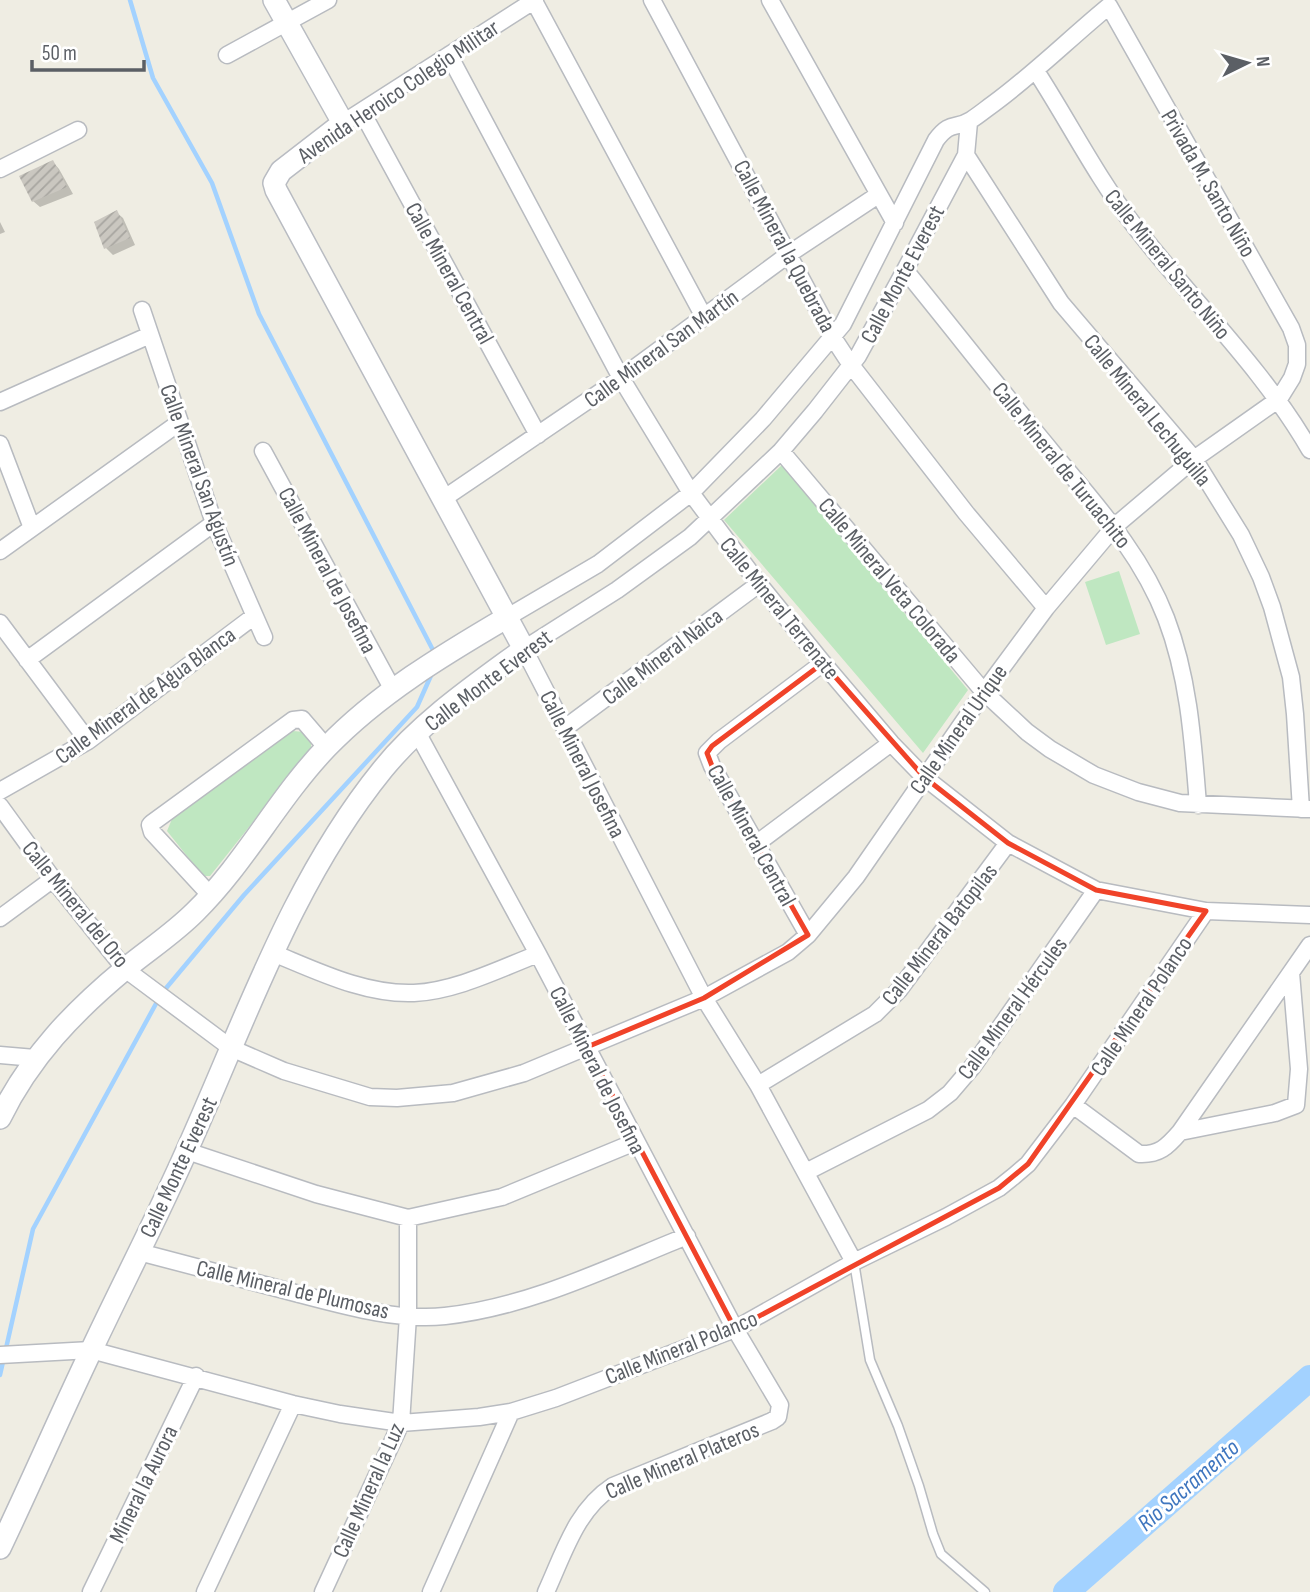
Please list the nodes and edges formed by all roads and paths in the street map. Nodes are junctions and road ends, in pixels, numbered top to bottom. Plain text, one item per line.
1 (274, 0) edge
2 (328, 0) edge
3 (534, 0) edge
4 (652, 0) edge
5 (770, 0) edge
6 (1112, 3) edge
7 (286, 21) junction
8 (227, 55) dead end
9 (449, 55) junction
10 (1036, 71) junction
11 (362, 112) junction
12 (969, 122) junction
13 (343, 123) junction
14 (78, 130) dead end
15 (966, 155) junction
16 (0, 169) edge
17 (275, 190) joint
18 (878, 195) junction
19 (895, 223) junction
20 (789, 254) junction
21 (905, 270) junction
22 (142, 310) dead end
23 (704, 317) junction
24 (150, 335) junction
25 (832, 336) junction
26 (1297, 364) joint
27 (851, 365) junction
28 (621, 378) junction
29 (1279, 399) junction
30 (0, 402) edge
31 (180, 422) junction
32 (538, 435) junction
33 (0, 444) edge
34 (1310, 450) edge
35 (263, 451) dead end
36 (780, 451) junction
37 (1194, 459) junction
38 (691, 493) junction
39 (443, 499) junction
40 (709, 519) junction
41 (214, 523) junction
42 (1115, 526) junction
43 (32, 527) junction
44 (0, 551) edge
45 (759, 584) junction
46 (1046, 608) junction
47 (253, 617) junction
48 (506, 618) junction
49 (0, 623) edge
50 (264, 637) dead end
51 (524, 649) junction
52 (27, 660) junction
53 (823, 663) junction
54 (393, 690) junction
55 (984, 692) junction
56 (565, 728) junction
57 (418, 734) junction
58 (88, 741) junction
59 (891, 743) junction
60 (326, 747) junction
61 (924, 777) junction
62 (0, 791) edge
63 (1198, 805) junction
64 (0, 806) edge
65 (1306, 809) edge
66 (1008, 843) junction
67 (757, 844) junction
68 (53, 880) junction
69 (1096, 890) junction
70 (211, 896) junction
71 (1206, 911) junction
72 (1310, 915) edge
73 (0, 918) edge
74 (808, 935) junction
75 (1310, 945) edge
76 (273, 953) junction
77 (538, 954) junction
78 (125, 968) junction
79 (1291, 973) junction
80 (704, 998) junction
81 (587, 1047) junction
82 (231, 1048) junction
83 (0, 1055) edge
84 (35, 1058) junction
85 (758, 1086) junction
86 (1073, 1105) junction
87 (0, 1118) edge
88 (1180, 1132) junction
89 (635, 1142) junction
90 (187, 1151) junction
91 (806, 1172) junction
92 (408, 1219) junction
93 (687, 1236) junction
94 (139, 1252) junction
95 (854, 1262) junction
96 (408, 1316) junction
97 (734, 1329) junction
98 (91, 1350) junction
99 (4, 1354) edge
100 (196, 1376) junction
101 (293, 1404) junction
102 (780, 1405) joint
103 (511, 1412) junction
104 (401, 1423) junction
105 (0, 1548) edge
106 (91, 1592) edge
107 (205, 1592) edge
108 (323, 1592) edge
109 (431, 1592) edge
110 (546, 1592) edge
111 (985, 1592) edge

1 - 7 street
2 - 7 street
3 - 9 street, Avenida Heroico Colegio Militar
3 - 23 street
4 - 20 street, Calle Mineral la Quebrada
5 - 18 street
6 - 10 street, Calle Monte Everest
6 - 26 street, Privada M. Santo Niño
7 - 8 street
7 - 13 street
9 - 11 street, Avenida Heroico Colegio Militar
9 - 28 street, Calle Mineral Terrenate
10 - 12 street, Calle Monte Everest
10 - 29 street, Calle Mineral Santo Niño
11 - 13 street, Avenida Heroico Colegio Militar
11 - 32 street, Calle Mineral Central
12 - 15 street, Calle Monte Everest
12 - 19 street, Calle Monte Everest
13 - 17 street, Avenida Heroico Colegio Militar
14 - 16 street
15 - 21 street, Calle Monte Everest
15 - 37 street, Calle Mineral Lechuguilla
17 - 39 street, Calle Mineral Josefina
18 - 19 street
18 - 20 street, Calle Mineral San Martín
19 - 25 street, Calle Monte Everest
20 - 23 street, Calle Mineral San Martín
20 - 25 street, Calle Mineral la Quebrada
21 - 27 street, Calle Monte Everest
21 - 42 street, Calle Mineral de Turuachito
22 - 24 street, Calle Mineral San Agustín
23 - 28 street, Calle Mineral San Martín
24 - 30 street
24 - 31 street, Calle Mineral San Agustín
25 - 27 street, Calle Mineral la Quebrada
25 - 38 street, Calle Monte Everest
26 - 29 street, Calle Mineral Urique
27 - 36 street, Calle Monte Everest
27 - 46 street, Calle Mineral la Quebrada
28 - 32 street, Calle Mineral San Martín
28 - 38 street, Calle Mineral Terrenate
29 - 34 street, Calle Mineral Santo Niño
29 - 37 street, Calle Mineral Urique
31 - 41 street, Calle Mineral San Agustín
31 - 43 street
32 - 39 street, Calle Mineral San Martín
33 - 43 street
35 - 54 street, Calle Mineral de Josefina
36 - 40 street, Calle Monte Everest
36 - 55 street, Calle Mineral Veta Colorada
37 - 42 street, Calle Mineral Urique
37 - 65 street, Calle Mineral Lechuguilla
38 - 40 street, Calle Mineral Terrenate
38 - 48 street, Calle Monte Everest
39 - 48 street, Calle Mineral Josefina
40 - 45 street, Calle Mineral Terrenate
40 - 51 street, Calle Monte Everest
41 - 47 street, Calle Mineral San Agustín
41 - 52 street
42 - 46 street, Calle Mineral Urique
42 - 63 street, Calle Mineral de Turuachito
43 - 44 street
45 - 53 street, Calle Mineral Terrenate
45 - 56 street, Calle Mineral Naica
46 - 55 street, Calle Mineral Urique
47 - 50 street, Calle Mineral San Agustín
47 - 58 street, Calle Mineral de Agua Blanca
48 - 51 street, Calle Mineral Josefina
48 - 54 street, Calle Monte Everest
49 - 52 street
51 - 56 street, Calle Mineral Josefina
51 - 57 street, Calle Monte Everest
52 - 58 street
53 - 59 street, Calle Mineral Terrenate
53 - 67 street, Calle Mineral Central
54 - 60 street, Calle Monte Everest
55 - 61 street, Calle Mineral Urique
55 - 63 street, Calle Mineral Veta Colorada
56 - 80 street, Calle Mineral Josefina
57 - 76 street, Calle Monte Everest
57 - 77 street, Calle Mineral de Josefina
58 - 62 street, Calle Mineral de Agua Blanca
59 - 61 street, Calle Mineral Terrenate
59 - 67 street
60 - 70 street, Calle Monte Everest
60 - 70 street
61 - 66 street, Calle Mineral Terrenate
61 - 74 street, Calle Mineral Urique
63 - 65 street, Calle Mineral Veta Colorada
64 - 68 street, Calle Mineral del Oro
66 - 69 street, Calle Mineral Terrenate
66 - 85 street, Calle Mineral Batopilas
67 - 74 street, Calle Mineral Central
68 - 73 street
68 - 78 street, Calle Mineral del Oro
69 - 71 street, Calle Mineral Terrenate
69 - 91 street, Calle Mineral Hércules
70 - 78 street, Calle Monte Everest
71 - 72 street, Calle Mineral Terrenate
71 - 86 street, Calle Mineral Polanco
74 - 80 street, Calle Mineral Urique
75 - 79 street
76 - 77 street
76 - 82 street, Calle Monte Everest
77 - 81 street, Calle Mineral de Josefina
78 - 82 street, Calle Mineral del Oro
78 - 84 street, Calle Monte Everest
79 - 88 street
79 - 88 street
80 - 81 street, Calle Mineral Urique
80 - 85 street, Calle Mineral Josefina
81 - 82 street, Calle Mineral del Oro
81 - 89 street, Calle Mineral de Josefina
82 - 90 street, Calle Monte Everest
83 - 84 street
84 - 87 street, Calle Monte Everest
85 - 91 street, Calle Mineral Josefina
86 - 88 street
86 - 95 street, Calle Mineral Polanco
89 - 92 street
89 - 93 street, Calle Mineral de Josefina
90 - 92 street
90 - 94 street, Calle Monte Everest
91 - 95 street, Calle Mineral Josefina
92 - 96 street, Calle Mineral la Luz
93 - 96 street, Calle Mineral de Plumosas
93 - 97 street, Calle Mineral de Josefina
94 - 96 street, Calle Mineral de Plumosas
94 - 98 street, Calle Monte Everest
95 - 97 street, Calle Mineral Polanco
95 - 111 lane
96 - 104 street, Calle Mineral la Luz
97 - 102 street, Calle Mineral de Josefina
97 - 103 street, Calle Mineral Polanco
98 - 99 street, Calle Mineral Polanco
98 - 100 street, Calle Mineral Polanco
98 - 105 street, Calle Monte Everest
100 - 101 street, Calle Mineral Polanco
100 - 106 street, Mineral la Aurora
101 - 104 street, Calle Mineral Polanco
101 - 107 street
102 - 110 street, Calle Mineral Plateros
103 - 104 street, Calle Mineral Polanco
103 - 109 street
104 - 108 street, Calle Mineral la Luz

